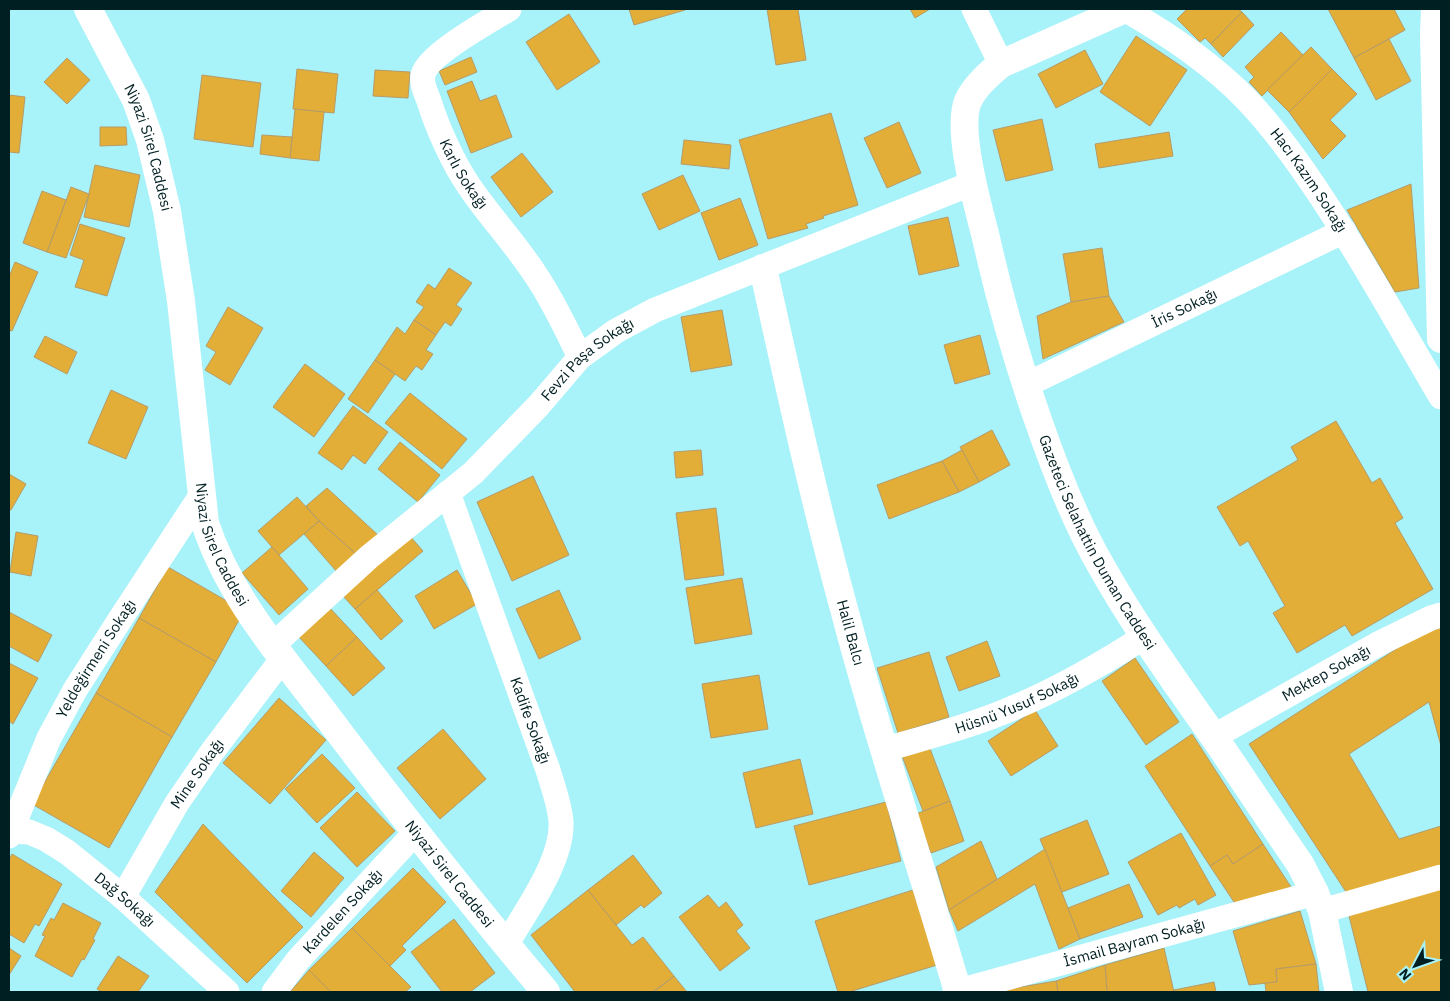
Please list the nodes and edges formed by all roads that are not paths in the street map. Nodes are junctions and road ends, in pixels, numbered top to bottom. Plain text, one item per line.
1 (90, 9) edge
2 (509, 9) edge
3 (974, 9) edge
4 (1124, 9) edge
5 (1435, 9) edge
6 (1001, 64) junction
7 (973, 183) junction
8 (1344, 231) junction
9 (763, 268) junction
10 (1441, 339) edge
11 (580, 357) junction
12 (1026, 385) junction
13 (1441, 397) edge
14 (448, 493) junction
15 (202, 494) junction
16 (1441, 616) edge
17 (1144, 637) junction
18 (278, 651) junction
19 (1214, 737) junction
20 (883, 750) junction
21 (10, 833) edge
22 (415, 833) junction
23 (1441, 877) edge
24 (123, 897) junction
25 (1319, 902) junction
26 (506, 945) junction
27 (227, 992) edge
28 (274, 992) edge
29 (546, 992) edge
30 (957, 992) edge
31 (1339, 992) edge

1 - 15 street, Niyazi Sirel Caddesi
2 - 11 street, Karlı Sokağı
3 - 6 street
4 - 6 street, Gazeteci Selahattin Duman Caddesi
4 - 8 street, Hacı Kazım Sokağı
5 - 10 street
6 - 7 street, Gazeteci Selahattin Duman Caddesi
7 - 9 street, Fevzi Paşa Sokağı
7 - 12 street, Gazeteci Selahattin Duman Caddesi
8 - 12 street, İris Sokağı
8 - 13 street, Hacı Kazım Sokağı
9 - 11 street, Fevzi Paşa Sokağı
9 - 20 street, Halil Balcı
11 - 14 street, Fevzi Paşa Sokağı
12 - 17 street, Gazeteci Selahattin Duman Caddesi
14 - 18 street, Fevzi Paşa Sokağı
14 - 26 street, Kadife Sokağı
15 - 18 street, Niyazi Sirel Caddesi
15 - 21 street, Yeldeğirmeni Sokağı
16 - 19 street, Mektep Sokağı
17 - 19 street, Gazeteci Selahattin Duman Caddesi
17 - 20 street, Hüsnü Yusuf Sokağı
18 - 22 street, Niyazi Sirel Caddesi
18 - 24 street, Mine Sokağı
19 - 25 street, Gazeteci Selahattin Duman Caddesi
20 - 30 street, Halil Balcı
21 - 24 street, Dağ Sokağı
22 - 26 street, Niyazi Sirel Caddesi
22 - 28 street, Kardelen Sokağı
23 - 25 street, İsmail Bayram Sokağı
24 - 27 street, Dağ Sokağı
25 - 30 street, İsmail Bayram Sokağı
25 - 31 street, Gazeteci Selahattin Duman Caddesi
26 - 29 street, Niyazi Sirel Caddesi

